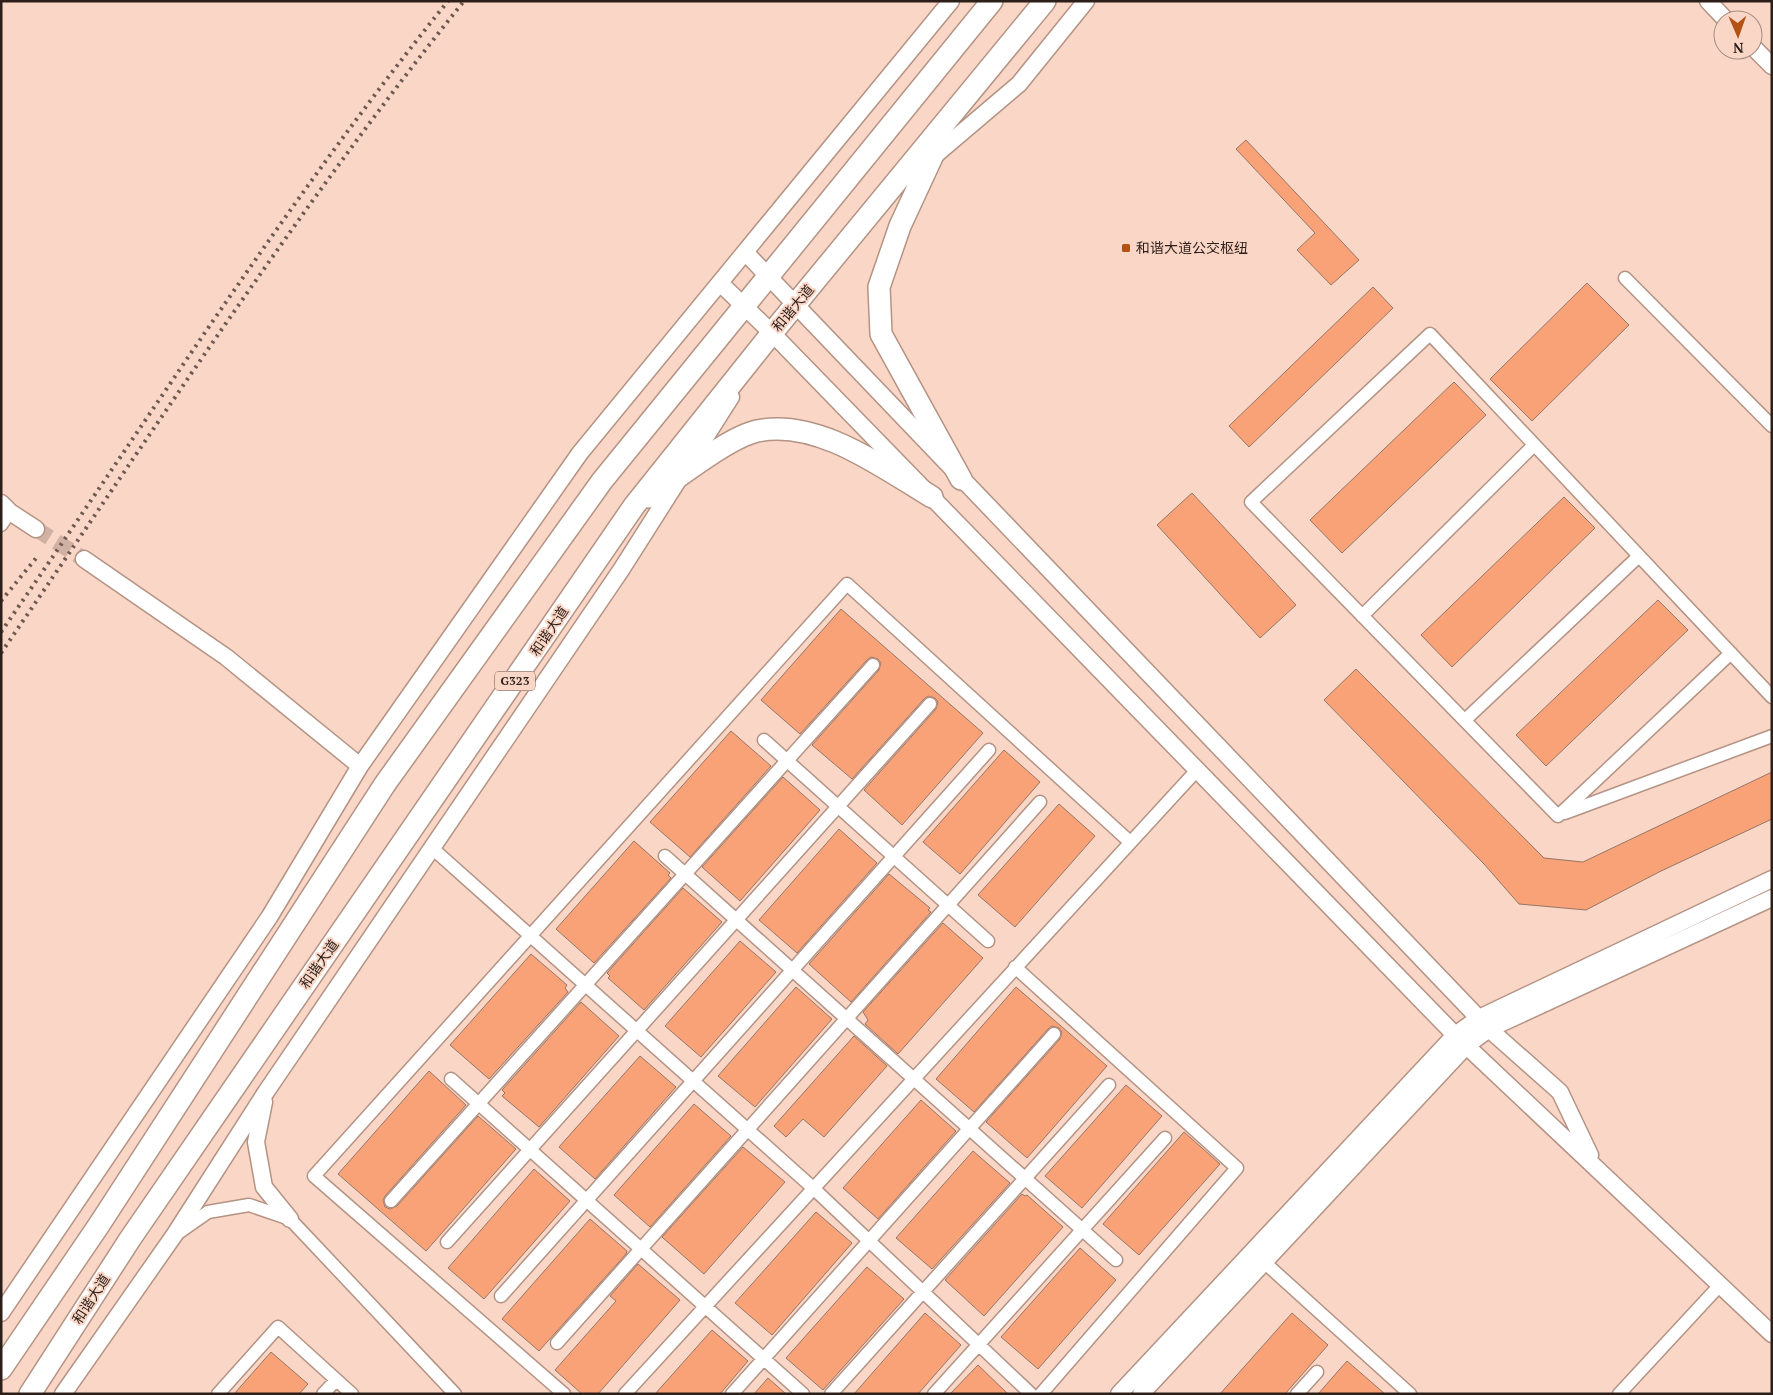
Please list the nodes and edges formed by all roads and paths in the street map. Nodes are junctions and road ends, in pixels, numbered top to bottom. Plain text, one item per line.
1 (951, 1) edge
2 (992, 1) edge
3 (1045, 1) edge
4 (1086, 1) edge
5 (951, 116) junction
6 (931, 158) junction
7 (745, 252) junction
8 (768, 276) junction
9 (1624, 278) dead end
10 (720, 283) junction
11 (796, 305) junction
12 (743, 306) junction
13 (772, 333) junction
14 (1772, 426) edge
15 (1534, 445) junction
16 (682, 475) junction
17 (962, 478) junction
18 (932, 498) junction
19 (634, 506) junction
20 (4, 513) edge
21 (36, 529) tunnel mouth
22 (1639, 556) junction
23 (84, 559) tunnel mouth
24 (1362, 616) junction
25 (1731, 653) junction
26 (872, 665) dead end
27 (1772, 697) edge
28 (930, 704) dead end
29 (1464, 720) junction
30 (1772, 736) edge
31 (764, 740) dead end
32 (989, 750) dead end
33 (787, 760) junction
34 (360, 766) junction
35 (1196, 770) junction
36 (1040, 802) dead end
37 (838, 806) junction
38 (1558, 816) junction
39 (1130, 842) junction
40 (432, 848) junction
41 (665, 856) dead end
42 (894, 856) junction
43 (685, 874) junction
44 (1772, 879) edge
45 (1772, 898) edge
46 (948, 905) junction
47 (736, 920) junction
48 (530, 935) junction
49 (988, 941) dead end
50 (1015, 967) junction
51 (792, 970) junction
52 (586, 985) junction
53 (847, 1018) junction
54 (1484, 1024) junction
55 (637, 1030) junction
56 (1054, 1034) dead end
57 (1461, 1040) junction
58 (913, 1078) junction
59 (451, 1079) dead end
60 (693, 1080) junction
61 (1109, 1085) dead end
62 (266, 1092) junction
63 (479, 1104) junction
64 (970, 1128) junction
65 (748, 1129) junction
66 (1165, 1138) dead end
67 (530, 1150) junction
68 (1594, 1164) junction
69 (1026, 1178) junction
70 (812, 1187) junction
71 (586, 1200) junction
72 (391, 1201) dead end
73 (290, 1219) junction
74 (1082, 1229) junction
75 (175, 1234) junction
76 (869, 1241) junction
77 (447, 1242) dead end
78 (641, 1249) junction
79 (1116, 1260) dead end
80 (1264, 1262) junction
81 (1720, 1285) junction
82 (923, 1292) junction
83 (501, 1296) dead end
84 (704, 1306) junction
85 (1, 1312) edge
86 (1772, 1334) edge
87 (557, 1343) dead end
88 (979, 1344) junction
89 (763, 1359) junction
90 (1, 1369) edge
91 (1317, 1372) dead end
92 (336, 1380) junction
93 (30, 1394) edge
94 (63, 1394) edge
95 (218, 1394) edge
96 (323, 1394) edge
97 (352, 1394) edge
98 (455, 1394) edge
99 (564, 1394) edge
100 (625, 1394) edge
101 (732, 1394) edge
102 (802, 1394) edge
103 (831, 1394) edge
104 (934, 1394) edge
105 (1032, 1394) edge
106 (1041, 1394) edge
107 (1119, 1394) edge
108 (1141, 1394) edge
109 (1297, 1394) edge
110 (1410, 1394) edge
111 (1619, 1394) edge

1 - 7 street
2 - 8 highway
3 - 5 highway, 和谐大道 / G323
4 - 6 street
5 - 6 highway
5 - 11 highway, 和谐大道 / G323
6 - 11 street
6 - 17 highway
7 - 8 street
7 - 10 street
8 - 11 street
8 - 12 highway
9 - 14 street
10 - 12 street
10 - 34 street
11 - 13 highway, 和谐大道 / G323
11 - 17 street
12 - 13 street
12 - 90 highway
13 - 16 street
13 - 18 street
13 - 19 highway, 和谐大道 / G323
15 - 22 street
15 - 24 street
15 - 24 street
16 - 18 highway
16 - 19 highway
16 - 40 street
17 - 54 street
18 - 35 street
19 - 93 highway, 和谐大道 / G323
20 - 21 street
22 - 25 street
22 - 29 street
23 - 34 street
24 - 29 street
25 - 27 street
25 - 38 street
26 - 33 street
28 - 37 street
29 - 38 street
30 - 38 street
31 - 33 street
32 - 42 street
33 - 37 street
33 - 43 street
34 - 85 street
35 - 39 street
35 - 57 street
36 - 46 street
37 - 42 street
37 - 47 street
39 - 48 street
39 - 50 street
40 - 48 street
40 - 62 street
41 - 43 street
42 - 46 street
42 - 51 street
43 - 47 street
43 - 52 street
44 - 54 street
45 - 54 street
46 - 49 street
46 - 53 street
47 - 51 street
47 - 55 street
48 - 52 street
48 - 99 street
50 - 58 street
50 - 106 street
51 - 53 street
51 - 60 street
52 - 55 street
52 - 63 street
53 - 58 street
53 - 65 street
54 - 57 street
54 - 68 street
55 - 60 street
55 - 67 street
56 - 64 street
57 - 68 street
57 - 80 street
57 - 107 street
58 - 64 street
58 - 70 street
59 - 63 street
60 - 65 street
60 - 71 street
61 - 69 street
62 - 73 street
62 - 75 street
63 - 67 street
63 - 72 street
64 - 69 street
64 - 76 street
65 - 70 street
65 - 78 street
66 - 74 street
67 - 71 street
67 - 77 street
68 - 81 street
69 - 74 street
69 - 82 street
70 - 76 street
70 - 84 street
71 - 78 street
71 - 83 street
73 - 75 street
73 - 98 street
74 - 79 street
74 - 88 street
75 - 94 street
76 - 82 street
76 - 89 street
78 - 84 street
78 - 87 street
80 - 108 street
80 - 110 street
81 - 86 street
81 - 111 street
82 - 88 street
82 - 103 street
84 - 89 street
84 - 100 street
88 - 104 street
88 - 105 street
89 - 101 street
89 - 102 street
91 - 109 street
92 - 95 street
92 - 96 street
92 - 97 street

